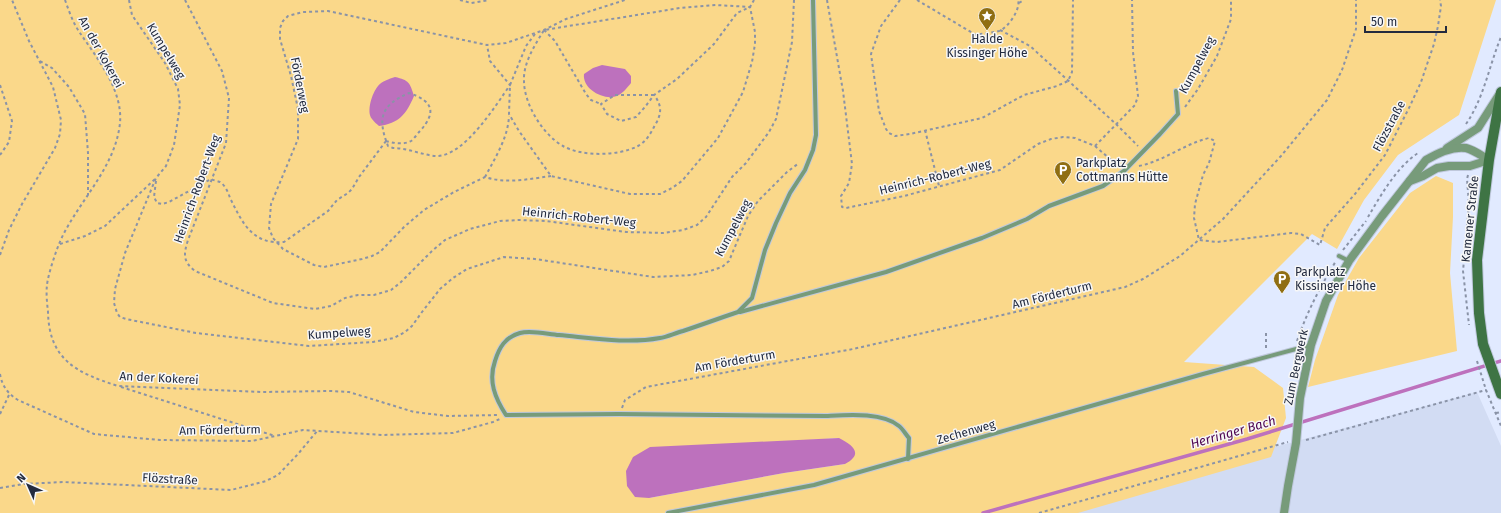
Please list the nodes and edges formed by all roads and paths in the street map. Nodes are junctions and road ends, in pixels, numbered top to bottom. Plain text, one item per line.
1 (12, 0) edge
2 (65, 0) edge
3 (129, 0) edge
4 (185, 0) edge
5 (460, 0) edge
6 (489, 0) edge
7 (625, 0) edge
8 (754, 0) edge
9 (794, 0) edge
10 (813, 0) edge
11 (827, 0) edge
12 (900, 0) edge
13 (917, 0) edge
14 (1024, 0) edge
15 (1073, 0) edge
16 (1132, 0) edge
17 (1231, 0) edge
18 (1356, 0) edge
19 (1440, 0) edge
20 (1019, 1) edge
21 (750, 7) junction
22 (544, 30) junction
23 (1000, 30) junction
24 (535, 34) junction
25 (1501, 37) edge
26 (487, 45) junction
27 (39, 61) junction
28 (1068, 81) junction
29 (0, 85) edge
30 (510, 85) junction
31 (1176, 91) dead end
32 (1501, 93) edge
33 (654, 95) junction
34 (602, 104) junction
35 (509, 114) junction
36 (1178, 114) junction
37 (1116, 124) junction
38 (925, 130) junction
39 (1469, 135) junction
40 (386, 141) junction
41 (1095, 146) junction
42 (1144, 152) junction
43 (0, 154) edge
44 (1435, 155) junction
45 (1489, 160) junction
46 (1132, 162) junction
47 (800, 163) dead end
48 (1470, 166) junction
49 (1124, 171) junction
50 (551, 176) junction
51 (485, 177) junction
52 (156, 178) junction
53 (211, 179) junction
54 (1410, 181) junction
55 (939, 186) junction
56 (88, 197) junction
57 (1199, 240) junction
58 (277, 243) junction
59 (58, 244) junction
60 (0, 255) edge
61 (1339, 256) dead end
62 (1349, 261) junction
63 (738, 312) junction
64 (1469, 326) dead end
65 (1266, 333) dead end
66 (1311, 345) junction
67 (1476, 356) dead end
68 (1266, 357) junction
69 (0, 374) edge
70 (118, 386) junction
71 (1486, 390) junction
72 (1501, 394) edge
73 (10, 395) junction
74 (1501, 412) edge
75 (1496, 413) junction
76 (0, 414) edge
77 (619, 414) junction
78 (506, 415) junction
79 (1501, 426) edge
80 (318, 430) junction
81 (276, 436) junction
82 (1296, 441) junction
83 (908, 459) junction
84 (0, 488) edge
85 (668, 513) edge
86 (1038, 513) edge
87 (1284, 513) edge

1 - 27 path
2 - 56 path, An der Kokerei
3 - 52 path, Kumpelweg
4 - 53 path, Heinrich-Robert-Weg
5 - 6 path
7 - 22 path, Förderweg
8 - 21 path
9 - 53 path, Heinrich-Robert-Weg
10 - 63 lane
11 - 55 path, Heinrich-Robert-Weg
12 - 38 path
13 - 23 path
14 - 20 path
15 - 28 path
16 - 37 path
17 - 36 path, Kumpelweg
18 - 57 path, Am Förderturm
19 - 57 path, Flözstraße
20 - 23 path
21 - 22 path
21 - 33 path
21 - 50 path
22 - 24 path, Förderweg
22 - 33 path
22 - 34 path
23 - 28 path
24 - 26 path, Förderweg
24 - 30 path
25 - 39 path
26 - 30 path
26 - 58 path, Förderweg
27 - 56 path
27 - 60 path
28 - 37 path
28 - 38 path
29 - 43 path
30 - 35 path
30 - 40 path
31 - 36 lane, Kumpelweg
32 - 39 street, Zum Bergwerk
32 - 45 main road, Kamener Straße
33 - 34 path
33 - 34 path
35 - 50 path
35 - 51 path
36 - 42 lane
37 - 41 path
37 - 42 path
38 - 55 path
39 - 44 street, Zum Bergwerk
40 - 40 path
40 - 58 path
41 - 49 path
41 - 55 path, Heinrich-Robert-Weg
42 - 46 lane
44 - 45 street, Zum Bergwerk
44 - 54 street, Zum Bergwerk
45 - 48 street, Zum Bergwerk
45 - 72 main road, Kamener Straße
46 - 49 lane
46 - 57 path
47 - 52 path, Kumpelweg
48 - 54 street, Zum Bergwerk
48 - 64 path
49 - 63 lane
50 - 51 path
51 - 58 path
52 - 53 path
52 - 59 path
53 - 58 path
54 - 62 street, Zum Bergwerk
56 - 59 path, An der Kokerei
57 - 77 path, Am Förderturm
59 - 70 path, An der Kokerei
61 - 62 lane
62 - 66 street, Zum Bergwerk
63 - 78 lane
65 - 68 path
66 - 68 lane, Zechenweg
66 - 82 street, Zum Bergwerk
67 - 71 path
68 - 83 lane, Zechenweg
69 - 73 path
70 - 78 path, An der Kokerei
70 - 81 path
71 - 75 path
71 - 82 path
73 - 76 path
73 - 81 path, Am Förderturm
74 - 75 path
75 - 79 path
77 - 78 lane
77 - 83 lane
78 - 80 path, Am Förderturm
80 - 81 path, Am Förderturm
80 - 84 path, Flözstraße
82 - 86 path
82 - 87 street, Zum Bergwerk
83 - 85 lane, Zechenweg

